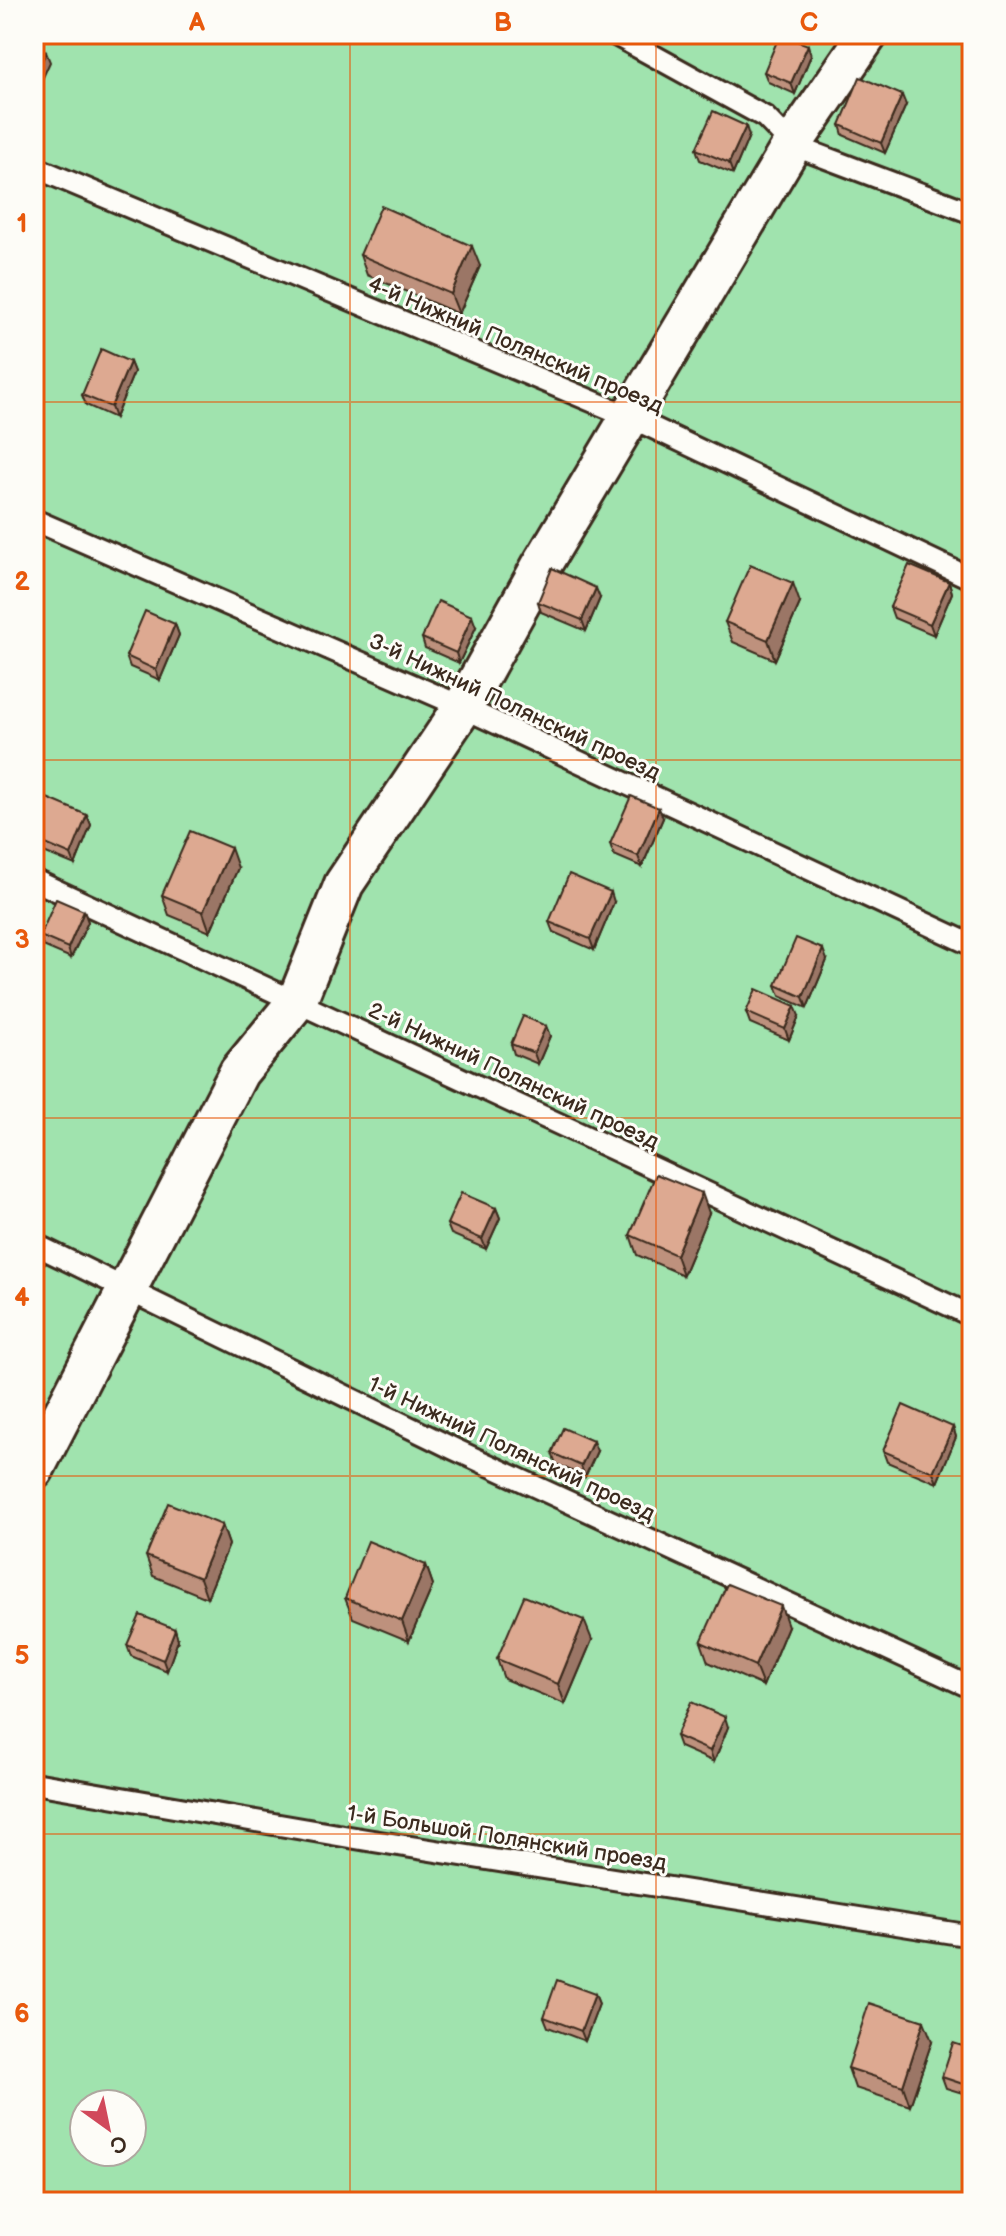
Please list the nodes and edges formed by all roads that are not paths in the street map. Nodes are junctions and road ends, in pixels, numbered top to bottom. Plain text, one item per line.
1 (614, 34) edge
2 (868, 34) edge
3 (792, 145) junction
4 (34, 167) edge
5 (972, 213) edge
6 (630, 417) junction
7 (34, 520) edge
8 (972, 579) edge
9 (463, 707) junction
10 (34, 880) edge
11 (972, 945) edge
12 (297, 1001) junction
13 (34, 1244) edge
14 (125, 1289) junction
15 (972, 1316) edge
16 (34, 1470) edge
17 (972, 1688) edge
18 (34, 1783) edge
19 (972, 1936) edge

1 - 3 lane
2 - 3 street
3 - 5 lane
3 - 6 street
4 - 6 lane, 4-й Нижний Полянский проезд
6 - 8 lane, 4-й Нижний Полянский проезд
6 - 9 street
7 - 9 lane, 3-й Нижний Полянский проезд
9 - 11 lane, 3-й Нижний Полянский проезд
9 - 12 street
10 - 12 lane, 2-й Нижний Полянский проезд
12 - 14 street
12 - 15 lane, 2-й Нижний Полянский проезд
13 - 14 lane, 1-й Нижний Полянский проезд
14 - 16 street
14 - 17 lane, 1-й Нижний Полянский проезд
18 - 19 lane, 1-й Большой Полянский проезд

